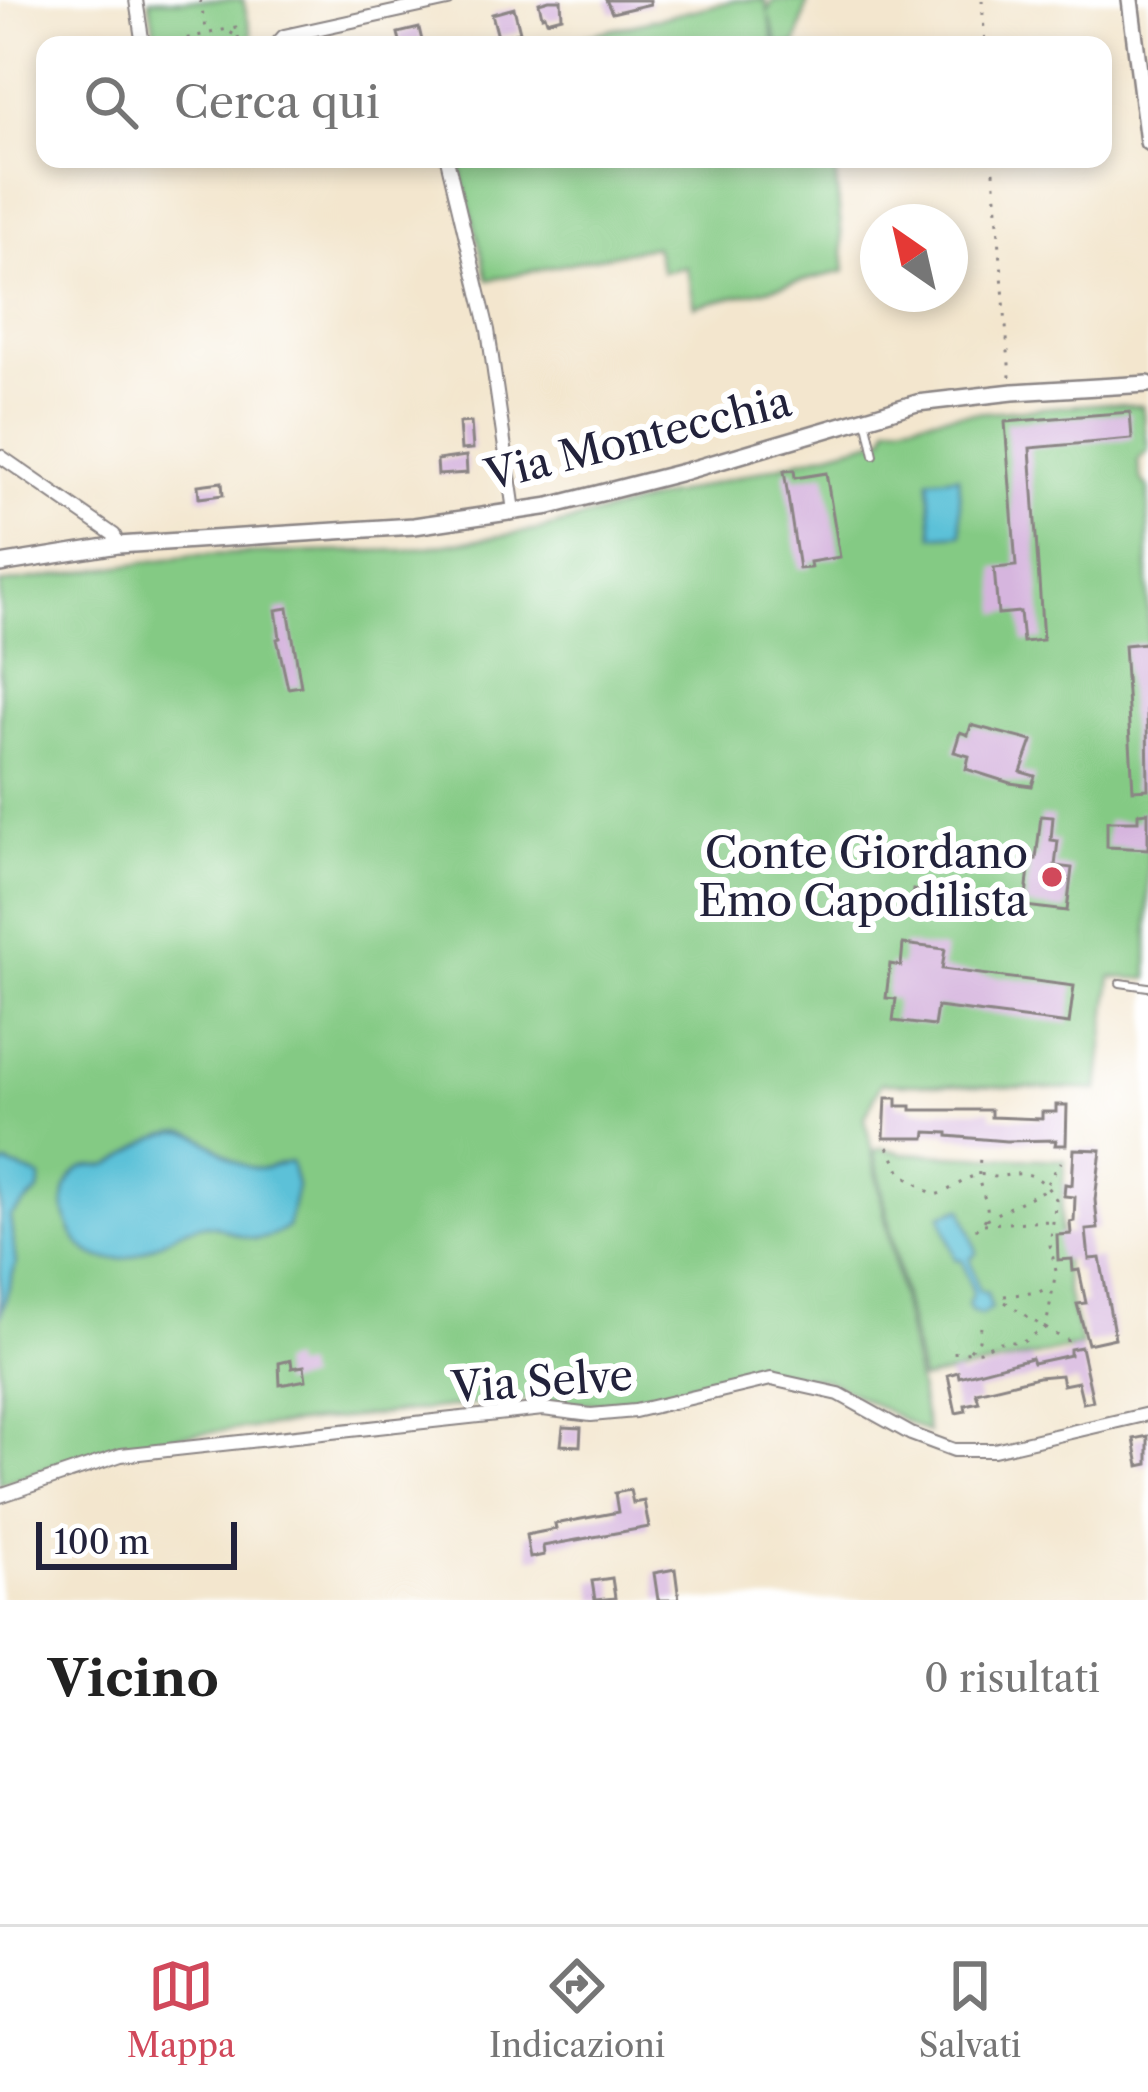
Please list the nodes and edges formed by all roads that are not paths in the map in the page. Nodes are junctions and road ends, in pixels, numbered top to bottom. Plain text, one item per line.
1 (136, 0) edge
2 (448, 0) edge
3 (1130, 0) edge
4 (142, 36) edge
5 (284, 36) edge
6 (1148, 142) edge
7 (449, 168) edge
8 (1148, 385) edge
9 (865, 416) junction
10 (874, 455) dead end
11 (0, 456) edge
12 (514, 511) junction
13 (118, 545) junction
14 (0, 564) edge
15 (1120, 983) dead end
16 (1148, 987) edge
17 (1148, 1414) edge
18 (0, 1496) edge

1 - 4 street
2 - 5 street
3 - 6 street
7 - 12 street
8 - 9 street, Via Montecchia
9 - 10 lane
9 - 12 street, Via Montecchia
11 - 13 street
12 - 13 street, Via Montecchia
13 - 14 street, Via Montecchia
15 - 16 lane
17 - 18 street, Via Selve

